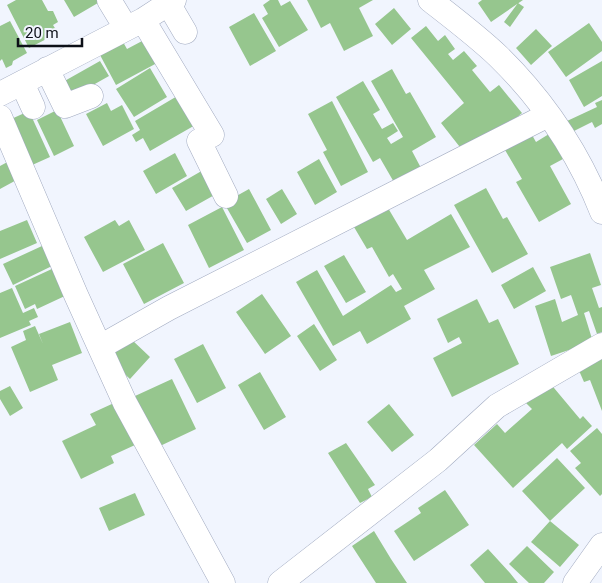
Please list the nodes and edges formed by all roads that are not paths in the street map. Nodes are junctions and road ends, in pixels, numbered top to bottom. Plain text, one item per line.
1 (108, 0) edge
2 (430, 0) edge
3 (171, 2) edge
4 (134, 24) junction
5 (185, 32) dead end
6 (47, 69) junction
7 (22, 83) junction
8 (0, 94) edge
9 (91, 96) dead end
10 (33, 107) dead end
11 (548, 115) junction
12 (0, 117) edge
13 (226, 196) dead end
14 (602, 212) edge
15 (602, 345) edge
16 (100, 347) junction
17 (602, 545) edge
18 (223, 583) edge
19 (280, 583) edge
20 (575, 583) edge

1 - 4 street
2 - 11 street
3 - 4 street
3 - 5 street
4 - 6 street
4 - 13 street
6 - 7 street
6 - 9 street
7 - 8 street
7 - 10 street
11 - 14 street
11 - 16 street
12 - 16 street
15 - 19 street
16 - 18 street
17 - 20 street

